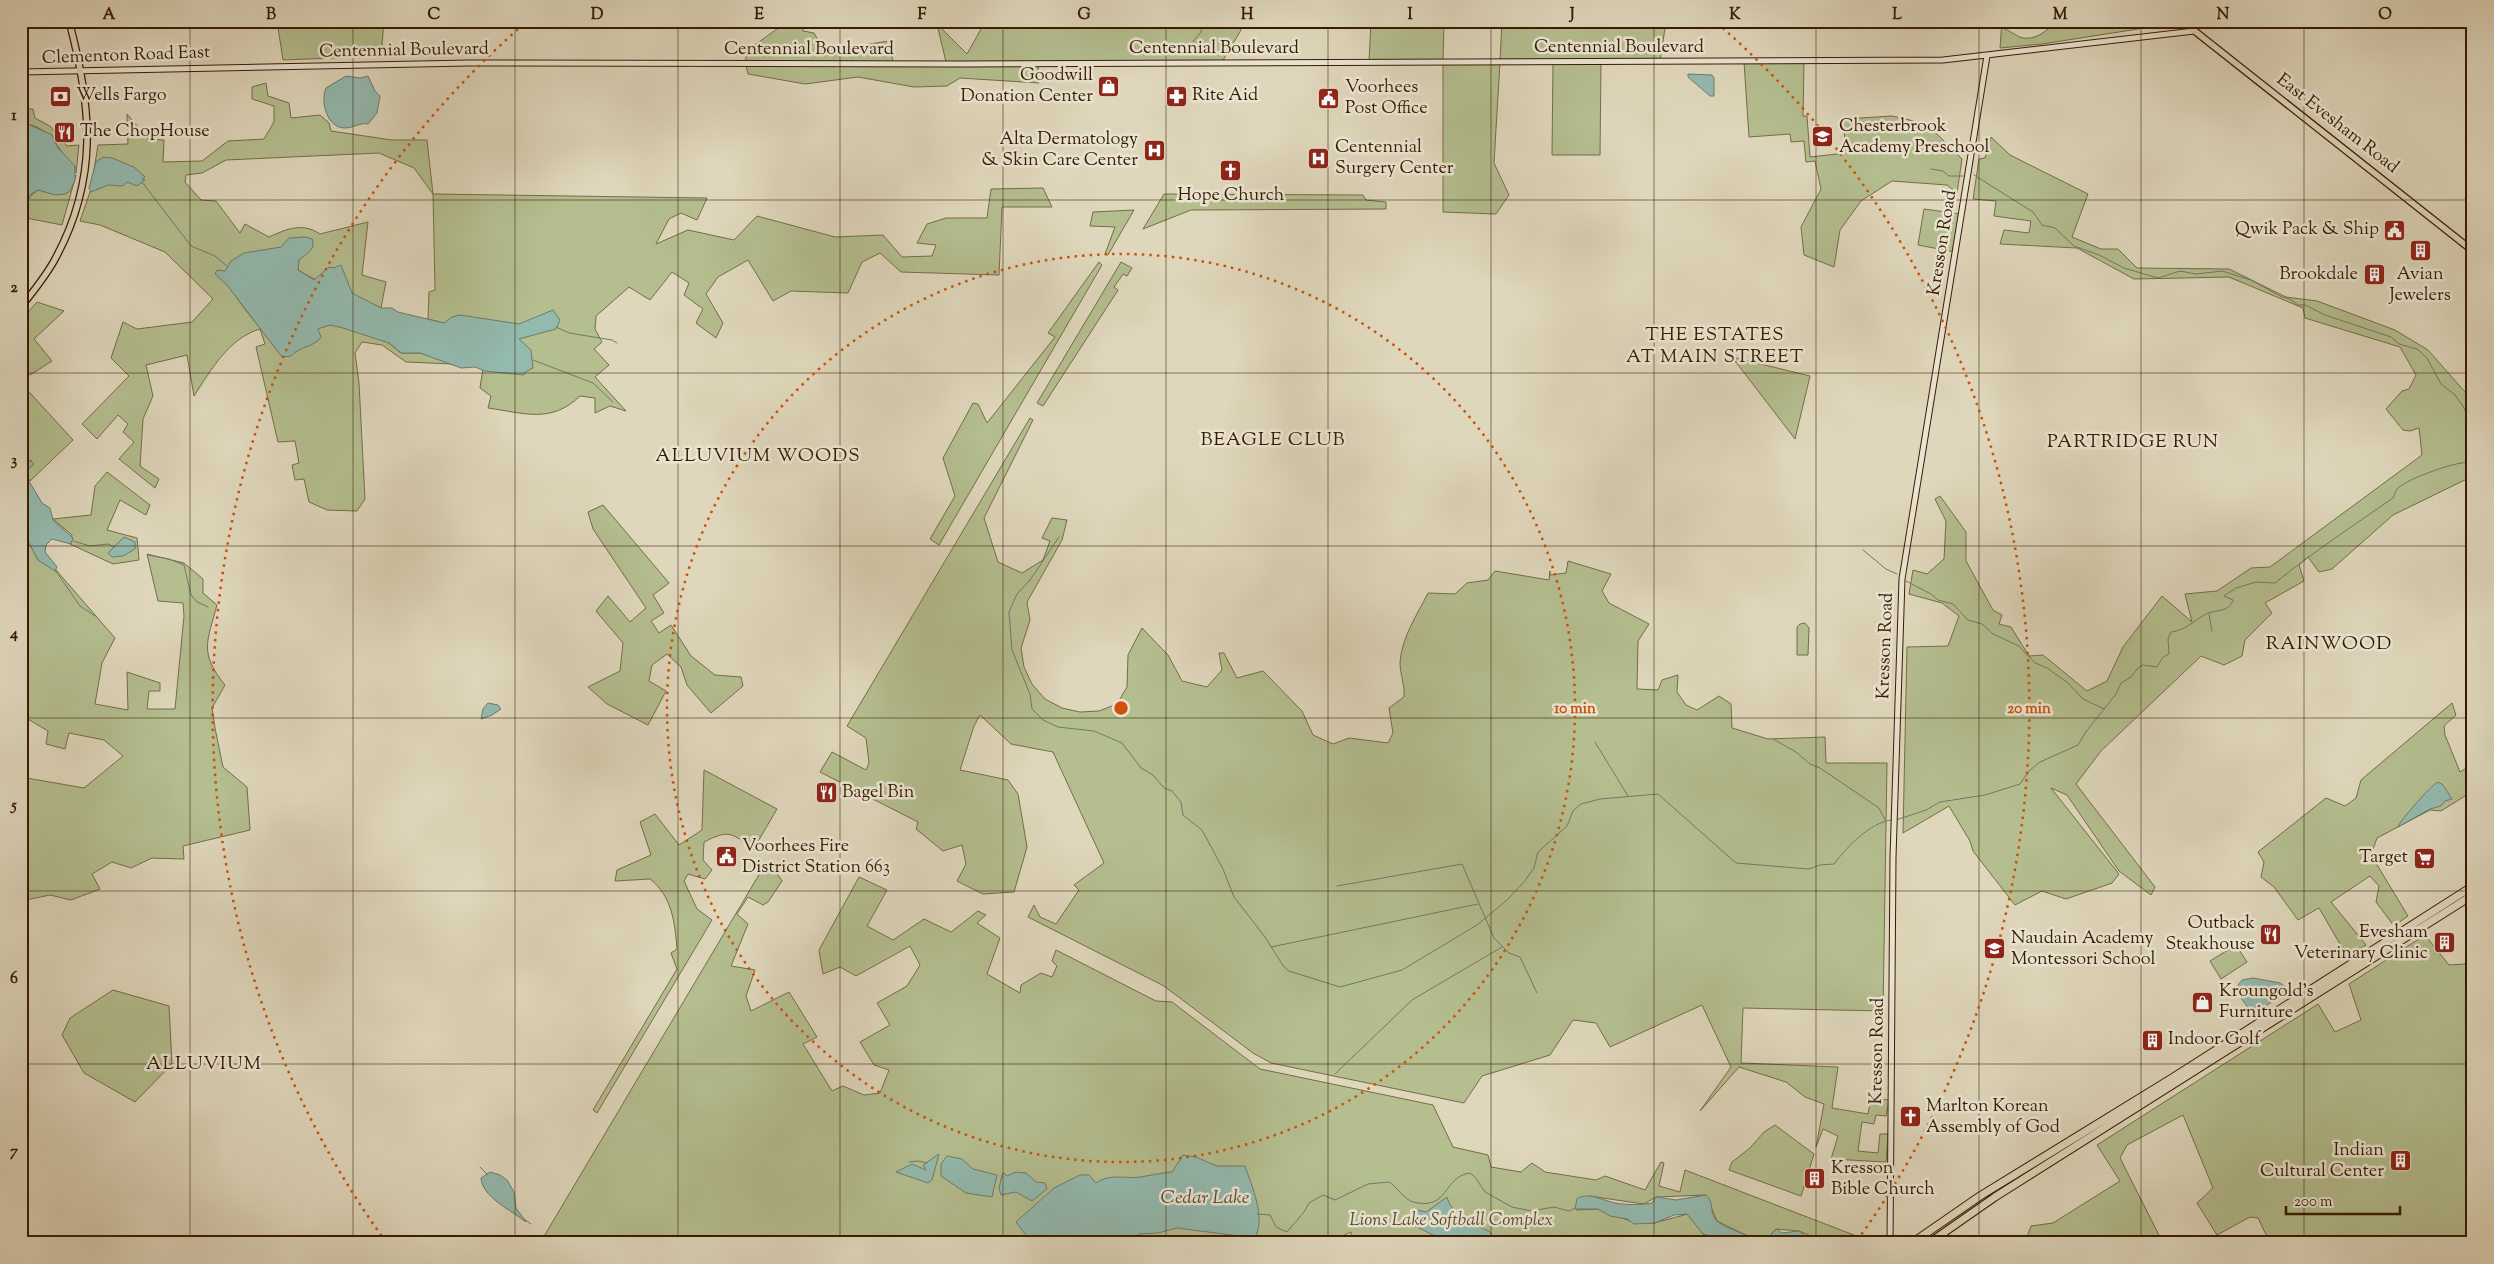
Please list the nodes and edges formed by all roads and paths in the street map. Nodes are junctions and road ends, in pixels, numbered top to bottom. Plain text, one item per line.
1 (69, 21) edge
2 (2182, 21) edge
3 (2194, 31) junction
4 (1987, 56) junction
5 (232, 66) joint
6 (82, 71) junction
7 (21, 72) edge
8 (2473, 251) edge
9 (21, 307) edge
10 (2473, 886) edge
11 (2473, 895) edge
12 (2099, 1122) junction
13 (2086, 1139) junction
14 (1890, 1240) edge
15 (1914, 1242) edge
16 (1929, 1243) edge

1 - 6 main road
2 - 3 main road, East Evesham Road
3 - 4 main road, Centennial Boulevard
3 - 8 main road, East Evesham Road
4 - 5 main road, Centennial Boulevard
4 - 14 main road, Kresson Road
5 - 6 main road, Clementon Road East
6 - 7 main road, Clementon Road East
6 - 9 main road
10 - 12 highway
11 - 13 highway
12 - 13 highway
12 - 15 highway
13 - 16 highway
14 - 15 main road

